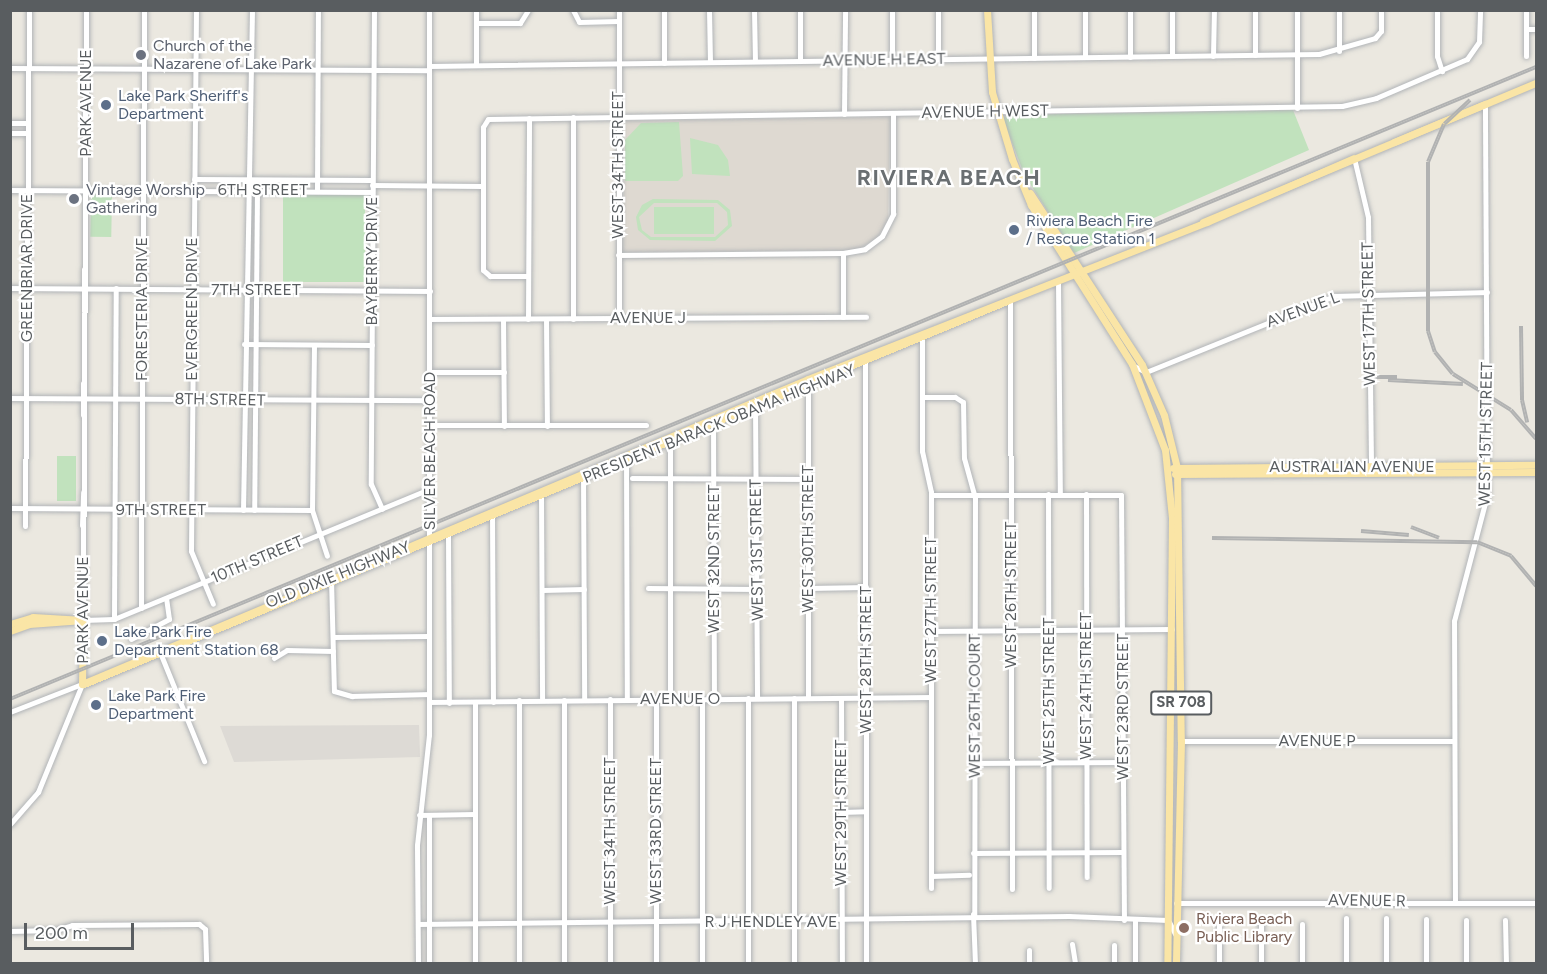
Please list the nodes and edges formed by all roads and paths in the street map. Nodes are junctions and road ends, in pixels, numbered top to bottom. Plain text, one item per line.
1 (28, 10) edge
2 (86, 10) edge
3 (144, 10) edge
4 (196, 10) edge
5 (252, 10) edge
6 (318, 10) edge
7 (374, 10) edge
8 (429, 10) edge
9 (476, 10) edge
10 (528, 10) edge
11 (573, 10) edge
12 (619, 10) edge
13 (664, 10) edge
14 (709, 10) edge
15 (754, 10) edge
16 (800, 10) edge
17 (845, 10) edge
18 (892, 10) edge
19 (938, 10) edge
20 (987, 10) edge
21 (1034, 10) edge
22 (1085, 10) edge
23 (1130, 10) edge
24 (1172, 10) edge
25 (1214, 10) edge
26 (1256, 10) edge
27 (1297, 10) edge
28 (1339, 10) edge
29 (1381, 10) edge
30 (1437, 10) edge
31 (1480, 10) edge
32 (1526, 10) edge
33 (619, 21) junction
34 (476, 23) junction
35 (1526, 29) junction
36 (1536, 30) edge
37 (1339, 51) junction
38 (1297, 54) junction
39 (1255, 55) junction
40 (1172, 56) junction
41 (1213, 56) junction
42 (1526, 56) dead end
43 (1085, 57) junction
44 (1130, 57) junction
45 (988, 58) junction
46 (1034, 58) junction
47 (938, 59) junction
48 (844, 60) junction
49 (892, 60) junction
50 (800, 61) junction
51 (710, 62) junction
52 (755, 62) junction
53 (619, 63) junction
54 (664, 63) junction
55 (476, 65) junction
56 (10, 68) edge
57 (28, 68) junction
58 (86, 68) junction
59 (144, 68) junction
60 (429, 68) junction
61 (195, 69) junction
62 (251, 69) junction
63 (317, 69) junction
64 (373, 70) junction
65 (1442, 71) junction
66 (1536, 83) edge
67 (1485, 104) junction
68 (1296, 108) junction
69 (997, 112) junction
70 (893, 113) junction
71 (844, 114) junction
72 (573, 117) junction
73 (619, 117) junction
74 (529, 118) junction
75 (10, 123) edge
76 (28, 123) junction
77 (10, 133) edge
78 (28, 133) junction
79 (1354, 158) junction
80 (194, 179) junction
81 (251, 180) junction
82 (317, 180) junction
83 (372, 186) junction
84 (429, 186) junction
85 (482, 186) junction
86 (10, 190) edge
87 (27, 190) junction
88 (85, 190) junction
89 (143, 190) junction
90 (193, 190) junction
91 (246, 190) junction
92 (257, 190) junction
93 (317, 191) junction
94 (843, 253) junction
95 (618, 255) junction
96 (1078, 272) junction
97 (528, 276) junction
98 (1058, 281) junction
99 (10, 288) edge
100 (27, 288) junction
101 (116, 288) junction
102 (85, 289) junction
103 (142, 289) junction
104 (193, 289) junction
105 (244, 290) junction
106 (256, 290) junction
107 (372, 290) junction
108 (430, 291) junction
109 (1487, 292) junction
110 (1369, 293) junction
111 (1009, 301) junction
112 (843, 317) junction
113 (866, 317) dead end
114 (430, 319) junction
115 (503, 319) junction
116 (528, 319) junction
117 (546, 319) junction
118 (573, 319) junction
119 (619, 319) junction
120 (922, 337) junction
121 (244, 344) junction
122 (255, 345) junction
123 (314, 345) junction
124 (372, 345) junction
125 (865, 360) junction
126 (1132, 364) junction
127 (430, 372) junction
128 (504, 372) junction
129 (1146, 372) junction
130 (808, 383) junction
131 (922, 397) junction
132 (10, 398) edge
133 (27, 398) junction
134 (84, 399) junction
135 (116, 399) junction
136 (142, 399) junction
137 (192, 399) junction
138 (244, 400) junction
139 (256, 400) junction
140 (313, 400) junction
141 (372, 400) junction
142 (429, 400) junction
143 (755, 405) junction
144 (713, 423) junction
145 (429, 425) junction
146 (646, 425) dead end
147 (504, 426) junction
148 (546, 426) junction
149 (670, 440) junction
150 (626, 458) junction
151 (1536, 465) edge
152 (1371, 469) junction
153 (1488, 469) junction
154 (1168, 471) junction
155 (1177, 471) junction
156 (1536, 472) edge
157 (583, 476) junction
158 (632, 478) dead end
159 (808, 478) junction
160 (713, 479) junction
161 (756, 479) junction
162 (670, 480) junction
163 (429, 489) junction
164 (541, 494) junction
165 (1048, 494) junction
166 (1060, 494) junction
167 (1086, 494) junction
168 (931, 495) junction
169 (974, 495) junction
170 (1011, 495) junction
171 (10, 508) edge
172 (25, 509) junction
173 (84, 509) junction
174 (114, 509) junction
175 (382, 509) junction
176 (141, 510) junction
177 (192, 510) junction
178 (243, 510) junction
179 (254, 510) junction
180 (312, 510) junction
181 (492, 514) junction
182 (25, 526) dead end
183 (319, 535) junction
184 (448, 536) junction
185 (430, 540) junction
186 (327, 556) dead end
187 (331, 581) junction
188 (204, 582) junction
189 (866, 587) junction
190 (648, 588) dead end
191 (670, 588) junction
192 (808, 588) junction
193 (584, 589) junction
194 (714, 589) junction
195 (758, 589) junction
196 (542, 590) junction
197 (166, 598) junction
198 (213, 604) dead end
199 (141, 608) junction
200 (114, 619) junction
201 (83, 620) junction
202 (10, 624) edge
203 (1172, 629) junction
204 (1180, 629) junction
205 (1086, 630) junction
206 (1123, 630) junction
207 (10, 631) edge
208 (931, 631) junction
209 (1012, 631) junction
210 (1049, 631) junction
211 (974, 632) junction
212 (429, 636) junction
213 (333, 637) junction
214 (131, 639) dead end
215 (333, 651) junction
216 (160, 652) junction
217 (274, 658) dead end
218 (82, 684) junction
219 (429, 694) junction
220 (866, 697) junction
221 (931, 697) junction
222 (748, 698) junction
223 (757, 698) junction
224 (794, 698) junction
225 (808, 698) junction
226 (841, 698) junction
227 (610, 699) junction
228 (627, 699) junction
229 (656, 699) junction
230 (670, 699) junction
231 (702, 699) junction
232 (714, 699) junction
233 (519, 700) junction
234 (542, 700) junction
235 (564, 700) junction
236 (584, 700) junction
237 (1172, 700) junction
238 (429, 702) junction
239 (475, 702) junction
240 (493, 702) junction
241 (449, 703) junction
242 (10, 712) edge
243 (1181, 741) junction
244 (1453, 741) junction
245 (1172, 747) junction
246 (204, 761) dead end
247 (1086, 762) junction
248 (1123, 762) junction
249 (975, 763) junction
250 (1012, 763) junction
251 (1049, 763) junction
252 (1180, 792) junction
253 (842, 812) junction
254 (866, 812) junction
255 (475, 814) junction
256 (419, 815) junction
257 (429, 815) junction
258 (10, 824) edge
259 (1124, 852) junction
260 (974, 853) junction
261 (1012, 853) junction
262 (1049, 853) junction
263 (1086, 853) junction
264 (969, 875) dead end
265 (931, 876) junction
266 (1087, 877) dead end
267 (931, 888) dead end
268 (1049, 888) dead end
269 (1012, 889) dead end
270 (1177, 894) junction
271 (1197, 901) junction
272 (1455, 902) junction
273 (1176, 903) junction
274 (1536, 903) edge
275 (974, 917) junction
276 (1346, 918) dead end
277 (1386, 918) dead end
278 (866, 919) junction
279 (1426, 919) dead end
280 (1124, 920) junction
281 (1135, 920) junction
282 (1167, 920) junction
283 (1466, 920) dead end
284 (1506, 920) dead end
285 (794, 921) junction
286 (656, 922) junction
287 (702, 922) junction
288 (748, 922) junction
289 (842, 922) junction
290 (564, 923) junction
291 (610, 923) junction
292 (1261, 923) dead end
293 (417, 924) junction
294 (429, 924) junction
295 (475, 924) junction
296 (519, 924) junction
297 (1302, 924) dead end
298 (1219, 926) dead end
299 (10, 931) edge
300 (1176, 938) junction
301 (1072, 944) dead end
302 (1114, 945) dead end
303 (1029, 950) dead end
304 (206, 963) edge
305 (418, 963) edge
306 (429, 963) edge
307 (475, 963) edge
308 (519, 963) edge
309 (564, 963) edge
310 (610, 963) edge
311 (656, 963) edge
312 (702, 963) edge
313 (748, 963) edge
314 (794, 963) edge
315 (842, 963) edge
316 (866, 963) edge
317 (975, 963) edge
318 (1029, 963) edge
319 (1075, 963) edge
320 (1114, 963) edge
321 (1135, 963) edge
322 (1167, 963) edge
323 (1176, 963) edge
324 (1219, 963) edge
325 (1261, 963) edge
326 (1302, 963) edge
327 (1346, 963) edge
328 (1386, 963) edge
329 (1426, 963) edge
330 (1466, 963) edge
331 (1506, 963) edge

1 - 57 street, GREENBRIAR DRIVE
2 - 58 street, PARK AVENUE
3 - 59 street, FORESTERIA DRIVE
4 - 61 street, EVERGREEN DRIVE
5 - 62 street
6 - 63 street
7 - 64 street, BAYBERRY DRIVE
8 - 60 street, SILVER BEACH ROAD
9 - 34 street
10 - 34 street
11 - 33 street
12 - 33 street, WEST 34TH STREET
13 - 54 street
14 - 51 street
15 - 52 street
16 - 50 street
17 - 48 street
18 - 49 street
19 - 47 street
20 - 45 main road, SR 708
21 - 46 street
22 - 43 street
23 - 44 street
24 - 40 street
25 - 41 street
26 - 39 street
27 - 38 street
28 - 37 street
29 - 37 street, AVENUE H EAST
30 - 65 street
31 - 65 street, AVENUE H WEST
32 - 35 street
33 - 53 street, WEST 34TH STREET
34 - 55 street
35 - 36 street
35 - 42 street
37 - 38 street, AVENUE H EAST
38 - 39 street, AVENUE H EAST
38 - 68 street
39 - 41 street, AVENUE H EAST
40 - 41 street, AVENUE H EAST
40 - 44 street, AVENUE H EAST
43 - 44 street, AVENUE H EAST
43 - 46 street, AVENUE H EAST
45 - 46 street, AVENUE H EAST
45 - 47 street, AVENUE H EAST
45 - 69 main road, SR 708
47 - 49 street, AVENUE H EAST
48 - 49 street, AVENUE H EAST
48 - 50 street, AVENUE H EAST
48 - 71 street
50 - 52 street, AVENUE H EAST
51 - 52 street, AVENUE H EAST
51 - 54 street, AVENUE H EAST
53 - 54 street, AVENUE H EAST
53 - 55 street, AVENUE H EAST
53 - 73 street, WEST 34TH STREET
55 - 60 street, AVENUE H EAST
56 - 57 street, AVENUE H EAST
57 - 58 street, AVENUE H EAST
57 - 76 street, GREENBRIAR DRIVE
58 - 59 street, AVENUE H EAST
58 - 88 street, PARK AVENUE
59 - 61 street, AVENUE H EAST
59 - 89 street, FORESTERIA DRIVE
60 - 64 street, AVENUE H EAST
60 - 84 street, SILVER BEACH ROAD
61 - 62 street, AVENUE H EAST
61 - 80 street, EVERGREEN DRIVE
62 - 63 street, AVENUE H EAST
62 - 81 street
63 - 64 street, AVENUE H EAST
63 - 82 street
64 - 83 street, BAYBERRY DRIVE
65 - 68 street, AVENUE H WEST
66 - 67 main road, PRESIDENT BARACK OBAMA HIGHWAY
67 - 79 main road, PRESIDENT BARACK OBAMA HIGHWAY
67 - 109 street, WEST 15TH STREET
68 - 69 street, AVENUE H WEST
69 - 70 street, AVENUE H WEST
69 - 96 main road, SR 708
70 - 71 street, AVENUE H WEST
70 - 94 street
71 - 73 street, AVENUE H WEST
72 - 73 street, AVENUE H WEST
72 - 74 street, AVENUE H WEST
72 - 118 street
73 - 95 street, WEST 34TH STREET
74 - 85 street, AVENUE H WEST
74 - 97 street
75 - 76 street
76 - 78 street, GREENBRIAR DRIVE
77 - 78 street
78 - 87 street, GREENBRIAR DRIVE
79 - 96 main road, PRESIDENT BARACK OBAMA HIGHWAY
79 - 110 street, WEST 17TH STREET
80 - 81 street, 6TH STREET
80 - 90 street, EVERGREEN DRIVE
81 - 82 street, 6TH STREET
81 - 91 street
81 - 92 street
82 - 83 street, 6TH STREET
82 - 93 street
83 - 84 street, 6TH STREET
83 - 93 street, 6TH STREET
83 - 107 street, BAYBERRY DRIVE
84 - 85 street, 6TH STREET
84 - 108 street, SILVER BEACH ROAD
85 - 97 street
86 - 87 street, 6TH STREET
87 - 88 street, 6TH STREET
87 - 100 street, GREENBRIAR DRIVE
88 - 89 street, 6TH STREET
88 - 102 street, PARK AVENUE
89 - 90 street, 6TH STREET
89 - 103 street, FORESTERIA DRIVE
90 - 91 street, 6TH STREET
90 - 104 street, EVERGREEN DRIVE
91 - 92 street, 6TH STREET
91 - 105 street
92 - 93 street, 6TH STREET
92 - 106 street
94 - 95 street
94 - 112 street
95 - 119 street, WEST 34TH STREET
96 - 98 main road, PRESIDENT BARACK OBAMA HIGHWAY
96 - 126 main road, SR 708
96 - 129 main road, SR 708
97 - 116 street
98 - 111 main road, PRESIDENT BARACK OBAMA HIGHWAY
98 - 166 street
99 - 100 street, 7TH STREET
100 - 102 street, 7TH STREET
100 - 133 street, GREENBRIAR DRIVE
101 - 102 street, 7TH STREET
101 - 103 street, 7TH STREET
101 - 135 street
102 - 134 street, PARK AVENUE
103 - 104 street, 7TH STREET
103 - 136 street, FORESTERIA DRIVE
104 - 105 street, 7TH STREET
104 - 137 street, EVERGREEN DRIVE
105 - 106 street, 7TH STREET
105 - 121 street
106 - 107 street, 7TH STREET
106 - 122 street
107 - 108 street, 7TH STREET
107 - 124 street, BAYBERRY DRIVE
108 - 114 street, SILVER BEACH ROAD
109 - 110 street, AVENUE L
109 - 153 street, WEST 15TH STREET
110 - 129 street, AVENUE L
110 - 152 street, WEST 17TH STREET
111 - 120 main road, PRESIDENT BARACK OBAMA HIGHWAY
111 - 170 street, WEST 26TH STREET
112 - 113 street, AVENUE J
112 - 119 street, AVENUE J
114 - 115 street, AVENUE J
114 - 127 street, SILVER BEACH ROAD
115 - 116 street, AVENUE J
115 - 128 street
116 - 117 street, AVENUE J
117 - 118 street, AVENUE J
117 - 148 street
118 - 119 street, AVENUE J
120 - 125 main road, PRESIDENT BARACK OBAMA HIGHWAY
120 - 131 street, WEST 27TH STREET
121 - 122 street
121 - 138 street
122 - 123 street
122 - 139 street
123 - 124 street
123 - 140 street
124 - 141 street, BAYBERRY DRIVE
125 - 130 main road, PRESIDENT BARACK OBAMA HIGHWAY
125 - 189 street, WEST 28TH STREET
126 - 129 street
126 - 154 main road, SR 708
127 - 128 street
127 - 142 street, SILVER BEACH ROAD
128 - 147 street
129 - 155 main road, SR 708
130 - 143 main road, PRESIDENT BARACK OBAMA HIGHWAY
130 - 159 street, WEST 30TH STREET
131 - 168 street, WEST 27TH STREET
131 - 169 street, WEST 26TH COURT
132 - 133 street, 8TH STREET
133 - 134 street, 8TH STREET
133 - 172 street, GREENBRIAR DRIVE
134 - 135 street, 8TH STREET
134 - 173 street, PARK AVENUE
135 - 136 street, 8TH STREET
135 - 174 street
136 - 137 street, 8TH STREET
136 - 176 street, FORESTERIA DRIVE
137 - 138 street, 8TH STREET
137 - 177 street, EVERGREEN DRIVE
138 - 139 street, 8TH STREET
138 - 178 street
139 - 140 street, 8TH STREET
139 - 179 street
140 - 141 street, 8TH STREET
140 - 180 street
141 - 142 street, 8TH STREET
141 - 175 street, BAYBERRY DRIVE
142 - 145 street, SILVER BEACH ROAD
143 - 144 main road, PRESIDENT BARACK OBAMA HIGHWAY
143 - 161 street, WEST 31ST STREET
144 - 149 main road, PRESIDENT BARACK OBAMA HIGHWAY
144 - 160 street, WEST 32ND STREET
145 - 147 street
145 - 163 street, SILVER BEACH ROAD
146 - 148 street
147 - 148 street
149 - 150 main road, PRESIDENT BARACK OBAMA HIGHWAY
149 - 162 street
150 - 157 main road, PRESIDENT BARACK OBAMA HIGHWAY
150 - 228 street
151 - 153 main road, AUSTRALIAN AVENUE
152 - 153 main road, AUSTRALIAN AVENUE
152 - 155 main road, AUSTRALIAN AVENUE
153 - 156 main road, AUSTRALIAN AVENUE
153 - 244 street, WEST 15TH STREET
154 - 155 main road, AUSTRALIAN AVENUE
154 - 203 main road, SR 708
155 - 204 main road, SR 708
157 - 164 main road, PRESIDENT BARACK OBAMA HIGHWAY
157 - 193 street
158 - 162 street
159 - 161 street
159 - 192 street, WEST 30TH STREET
160 - 161 street
160 - 162 street
160 - 194 street, WEST 32ND STREET
161 - 195 street, WEST 31ST STREET
162 - 191 street
163 - 175 street, 10TH STREET
163 - 185 street, SILVER BEACH ROAD
164 - 181 main road, PRESIDENT BARACK OBAMA HIGHWAY
164 - 196 street
165 - 166 street
165 - 170 street
165 - 210 street, WEST 25TH STREET
166 - 167 street
167 - 205 street, WEST 24TH STREET
167 - 206 street, WEST 23RD STREET
168 - 169 street
168 - 208 street, WEST 27TH STREET
169 - 170 street
169 - 211 street, WEST 26TH COURT
170 - 209 street, WEST 26TH STREET
171 - 172 street, 9TH STREET
172 - 173 street, 9TH STREET
172 - 182 street, GREENBRIAR DRIVE
173 - 174 street, 9TH STREET
173 - 201 street, PARK AVENUE
174 - 176 street, 9TH STREET
174 - 200 street
175 - 183 street, 10TH STREET
176 - 177 street, 9TH STREET
176 - 199 street, FORESTERIA DRIVE
177 - 178 street, 9TH STREET
177 - 188 street, EVERGREEN DRIVE
178 - 179 street, 9TH STREET
179 - 180 street, 9TH STREET
180 - 183 street
181 - 184 main road, PRESIDENT BARACK OBAMA HIGHWAY
181 - 185 main road, PRESIDENT BARACK OBAMA HIGHWAY
181 - 240 street
183 - 186 street
183 - 188 street, 10TH STREET
184 - 185 main road, PRESIDENT BARACK OBAMA HIGHWAY
184 - 241 street
185 - 187 main road, OLD DIXIE HIGHWAY
185 - 212 street, SILVER BEACH ROAD
187 - 213 street
187 - 216 main road, OLD DIXIE HIGHWAY
188 - 197 street, 10TH STREET
188 - 198 street, EVERGREEN DRIVE
189 - 192 street
189 - 220 street, WEST 28TH STREET
190 - 191 street
191 - 194 street
191 - 230 street
192 - 225 street, WEST 30TH STREET
193 - 196 street
193 - 236 street
194 - 195 street
194 - 232 street, WEST 32ND STREET
195 - 223 street, WEST 31ST STREET
196 - 234 street
197 - 199 street, 10TH STREET
197 - 214 street
199 - 200 street, 10TH STREET
200 - 201 street, 10TH STREET
201 - 202 main road, 10TH STREET
201 - 207 main road, 10TH STREET
201 - 218 main road, PARK AVENUE
203 - 204 street
203 - 206 street
203 - 237 main road, SR 708
204 - 243 main road, SR 708
205 - 206 street
205 - 210 street
205 - 247 street, WEST 24TH STREET
206 - 248 street, WEST 23RD STREET
208 - 211 street
208 - 221 street, WEST 27TH STREET
209 - 210 street
209 - 211 street
209 - 250 street, WEST 26TH STREET
210 - 251 street, WEST 25TH STREET
211 - 249 street, WEST 26TH COURT
212 - 213 street
212 - 219 street, SILVER BEACH ROAD
213 - 215 street
215 - 217 street
215 - 219 street
216 - 218 main road, OLD DIXIE HIGHWAY
216 - 246 street
218 - 242 street
218 - 258 street
219 - 238 street, SILVER BEACH ROAD
220 - 221 street, AVENUE O
220 - 226 street, AVENUE O
220 - 254 street, WEST 28TH STREET
221 - 265 street, WEST 27TH STREET
222 - 223 street, AVENUE O
222 - 232 street, AVENUE O
222 - 288 street
223 - 224 street, AVENUE O
224 - 225 street, AVENUE O
224 - 285 street
225 - 226 street, AVENUE O
226 - 253 street, WEST 29TH STREET
227 - 228 street, AVENUE O
227 - 236 street, AVENUE O
227 - 291 street, WEST 34TH STREET
228 - 229 street, AVENUE O
229 - 230 street, AVENUE O
229 - 286 street, WEST 33RD STREET
230 - 231 street, AVENUE O
231 - 232 street, AVENUE O
231 - 287 street
233 - 234 street, AVENUE O
233 - 240 street, AVENUE O
233 - 296 street
234 - 235 street, AVENUE O
235 - 236 street, AVENUE O
235 - 290 street
237 - 243 main road
237 - 245 main road, SR 708
238 - 241 street, AVENUE O
238 - 256 street, SILVER BEACH ROAD
239 - 240 street, AVENUE O
239 - 241 street, AVENUE O
239 - 255 street
243 - 244 street, AVENUE P
243 - 252 main road, SR 708
244 - 272 street, WEST 15TH STREET
245 - 252 main road
245 - 282 main road, SR 708
247 - 248 street
247 - 251 street
247 - 263 street, WEST 24TH STREET
248 - 259 street, WEST 23RD STREET
249 - 250 street
249 - 260 street, WEST 26TH COURT
250 - 251 street
250 - 261 street, WEST 26TH STREET
251 - 262 street, WEST 25TH STREET
252 - 270 main road, SR 708
253 - 254 street
253 - 289 street, WEST 29TH STREET
254 - 278 street, WEST 28TH STREET
255 - 257 street
255 - 295 street
256 - 257 street
256 - 293 street, SILVER BEACH ROAD
257 - 294 street
259 - 263 street
259 - 280 street, WEST 23RD STREET
260 - 261 street
260 - 275 street, WEST 26TH COURT
261 - 262 street
261 - 269 street, WEST 26TH STREET
262 - 263 street
262 - 268 street, WEST 25TH STREET
263 - 266 street, WEST 24TH STREET
264 - 265 street
265 - 267 street, WEST 27TH STREET
270 - 271 street, AVENUE R
270 - 273 main road, SR 708
271 - 272 street, AVENUE R
271 - 273 street, AVENUE R
272 - 274 street, AVENUE R
273 - 300 main road, SR 708
275 - 278 street, R J HENDLEY AVE
275 - 280 street, R J HENDLEY AVE
275 - 317 street, WEST 26TH COURT
276 - 327 street
277 - 328 street
278 - 289 street, R J HENDLEY AVE
278 - 316 street, WEST 28TH STREET
279 - 329 street
280 - 281 street
281 - 282 street
281 - 321 street
282 - 300 street
282 - 322 main road, SR 708
283 - 330 street
284 - 331 street
285 - 288 street, R J HENDLEY AVE
285 - 289 street, R J HENDLEY AVE
285 - 314 street
286 - 287 street, R J HENDLEY AVE
286 - 291 street, R J HENDLEY AVE
286 - 311 street, WEST 33RD STREET
287 - 288 street, R J HENDLEY AVE
287 - 312 street
288 - 313 street
289 - 315 street, WEST 29TH STREET
290 - 291 street, R J HENDLEY AVE
290 - 296 street, R J HENDLEY AVE
290 - 309 street
291 - 310 street, WEST 34TH STREET
292 - 325 street
293 - 294 street, R J HENDLEY AVE
293 - 305 street, SILVER BEACH ROAD
294 - 295 street, R J HENDLEY AVE
294 - 306 street
295 - 296 street, R J HENDLEY AVE
295 - 307 street
296 - 308 street
297 - 326 street
298 - 324 street
299 - 304 street
300 - 323 main road, SR 708
301 - 319 street
302 - 320 street
303 - 318 street

